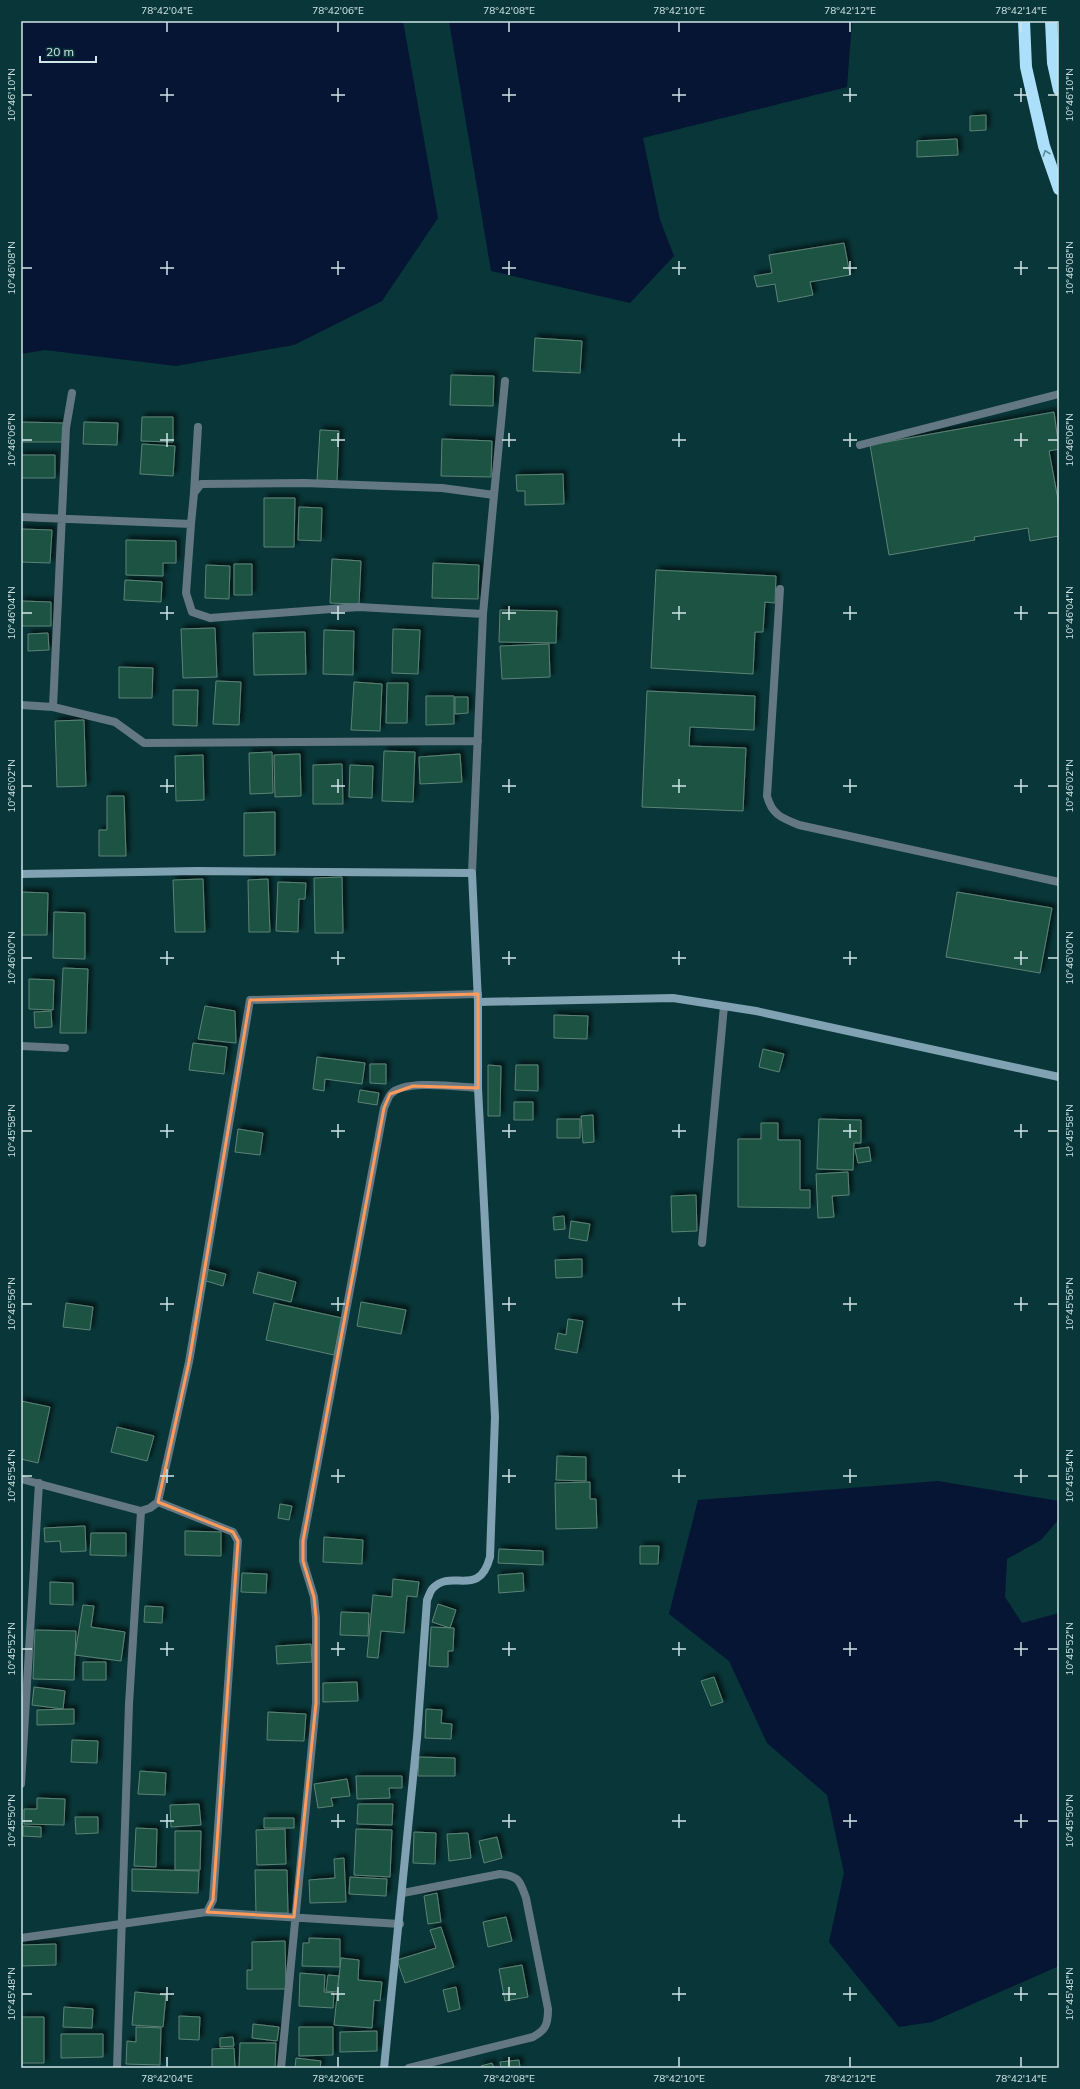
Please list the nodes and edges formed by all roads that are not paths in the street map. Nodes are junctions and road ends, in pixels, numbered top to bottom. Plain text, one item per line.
1 (1024, 21) edge
2 (1051, 21) edge
3 (1059, 90) edge
4 (1059, 189) edge
5 (505, 381) dead end
6 (72, 393) dead end
7 (1059, 394) edge
8 (198, 427) dead end
9 (860, 445) dead end
10 (194, 493) junction
11 (494, 495) junction
12 (21, 517) edge
13 (61, 518) junction
14 (191, 524) junction
15 (780, 589) dead end
16 (483, 614) junction
17 (21, 705) edge
18 (53, 707) junction
19 (478, 741) junction
20 (472, 873) junction
21 (21, 874) edge
22 (1059, 882) edge
23 (478, 998) junction
24 (724, 1006) junction
25 (21, 1046) edge
26 (65, 1048) dead end
27 (1059, 1077) edge
28 (478, 1088) junction
29 (702, 1242) dead end
30 (21, 1479) edge
31 (39, 1483) junction
32 (158, 1502) junction
33 (141, 1511) junction
34 (21, 1784) edge
35 (403, 1893) junction
36 (207, 1912) junction
37 (294, 1917) junction
38 (122, 1923) junction
39 (400, 1924) junction
40 (21, 1938) edge
41 (117, 2068) edge
42 (281, 2068) edge
43 (384, 2068) edge
44 (409, 2068) edge

4 -> 1 highway
2 - 3 highway
5 - 11 street
6 - 13 street
7 - 9 street
8 - 10 street
10 - 11 street
10 - 14 street
11 - 16 street
12 - 13 street
13 - 14 street
13 - 18 street
14 - 16 street
15 - 22 street
16 - 19 street
17 - 18 street
18 - 19 street
19 - 20 street
20 - 21 street
20 - 23 street
23 - 24 street
23 - 28 street
23 - 32 street
24 - 27 street
24 - 29 street
25 - 26 street
28 - 35 street
28 - 37 street
30 - 31 street
31 - 33 street
31 - 34 street
32 - 33 street
32 - 36 street
33 - 38 street
35 - 39 street
35 - 44 street
36 - 37 street
36 - 38 street
37 - 39 street
37 - 42 street
38 - 40 street
38 - 41 street
39 - 43 street

